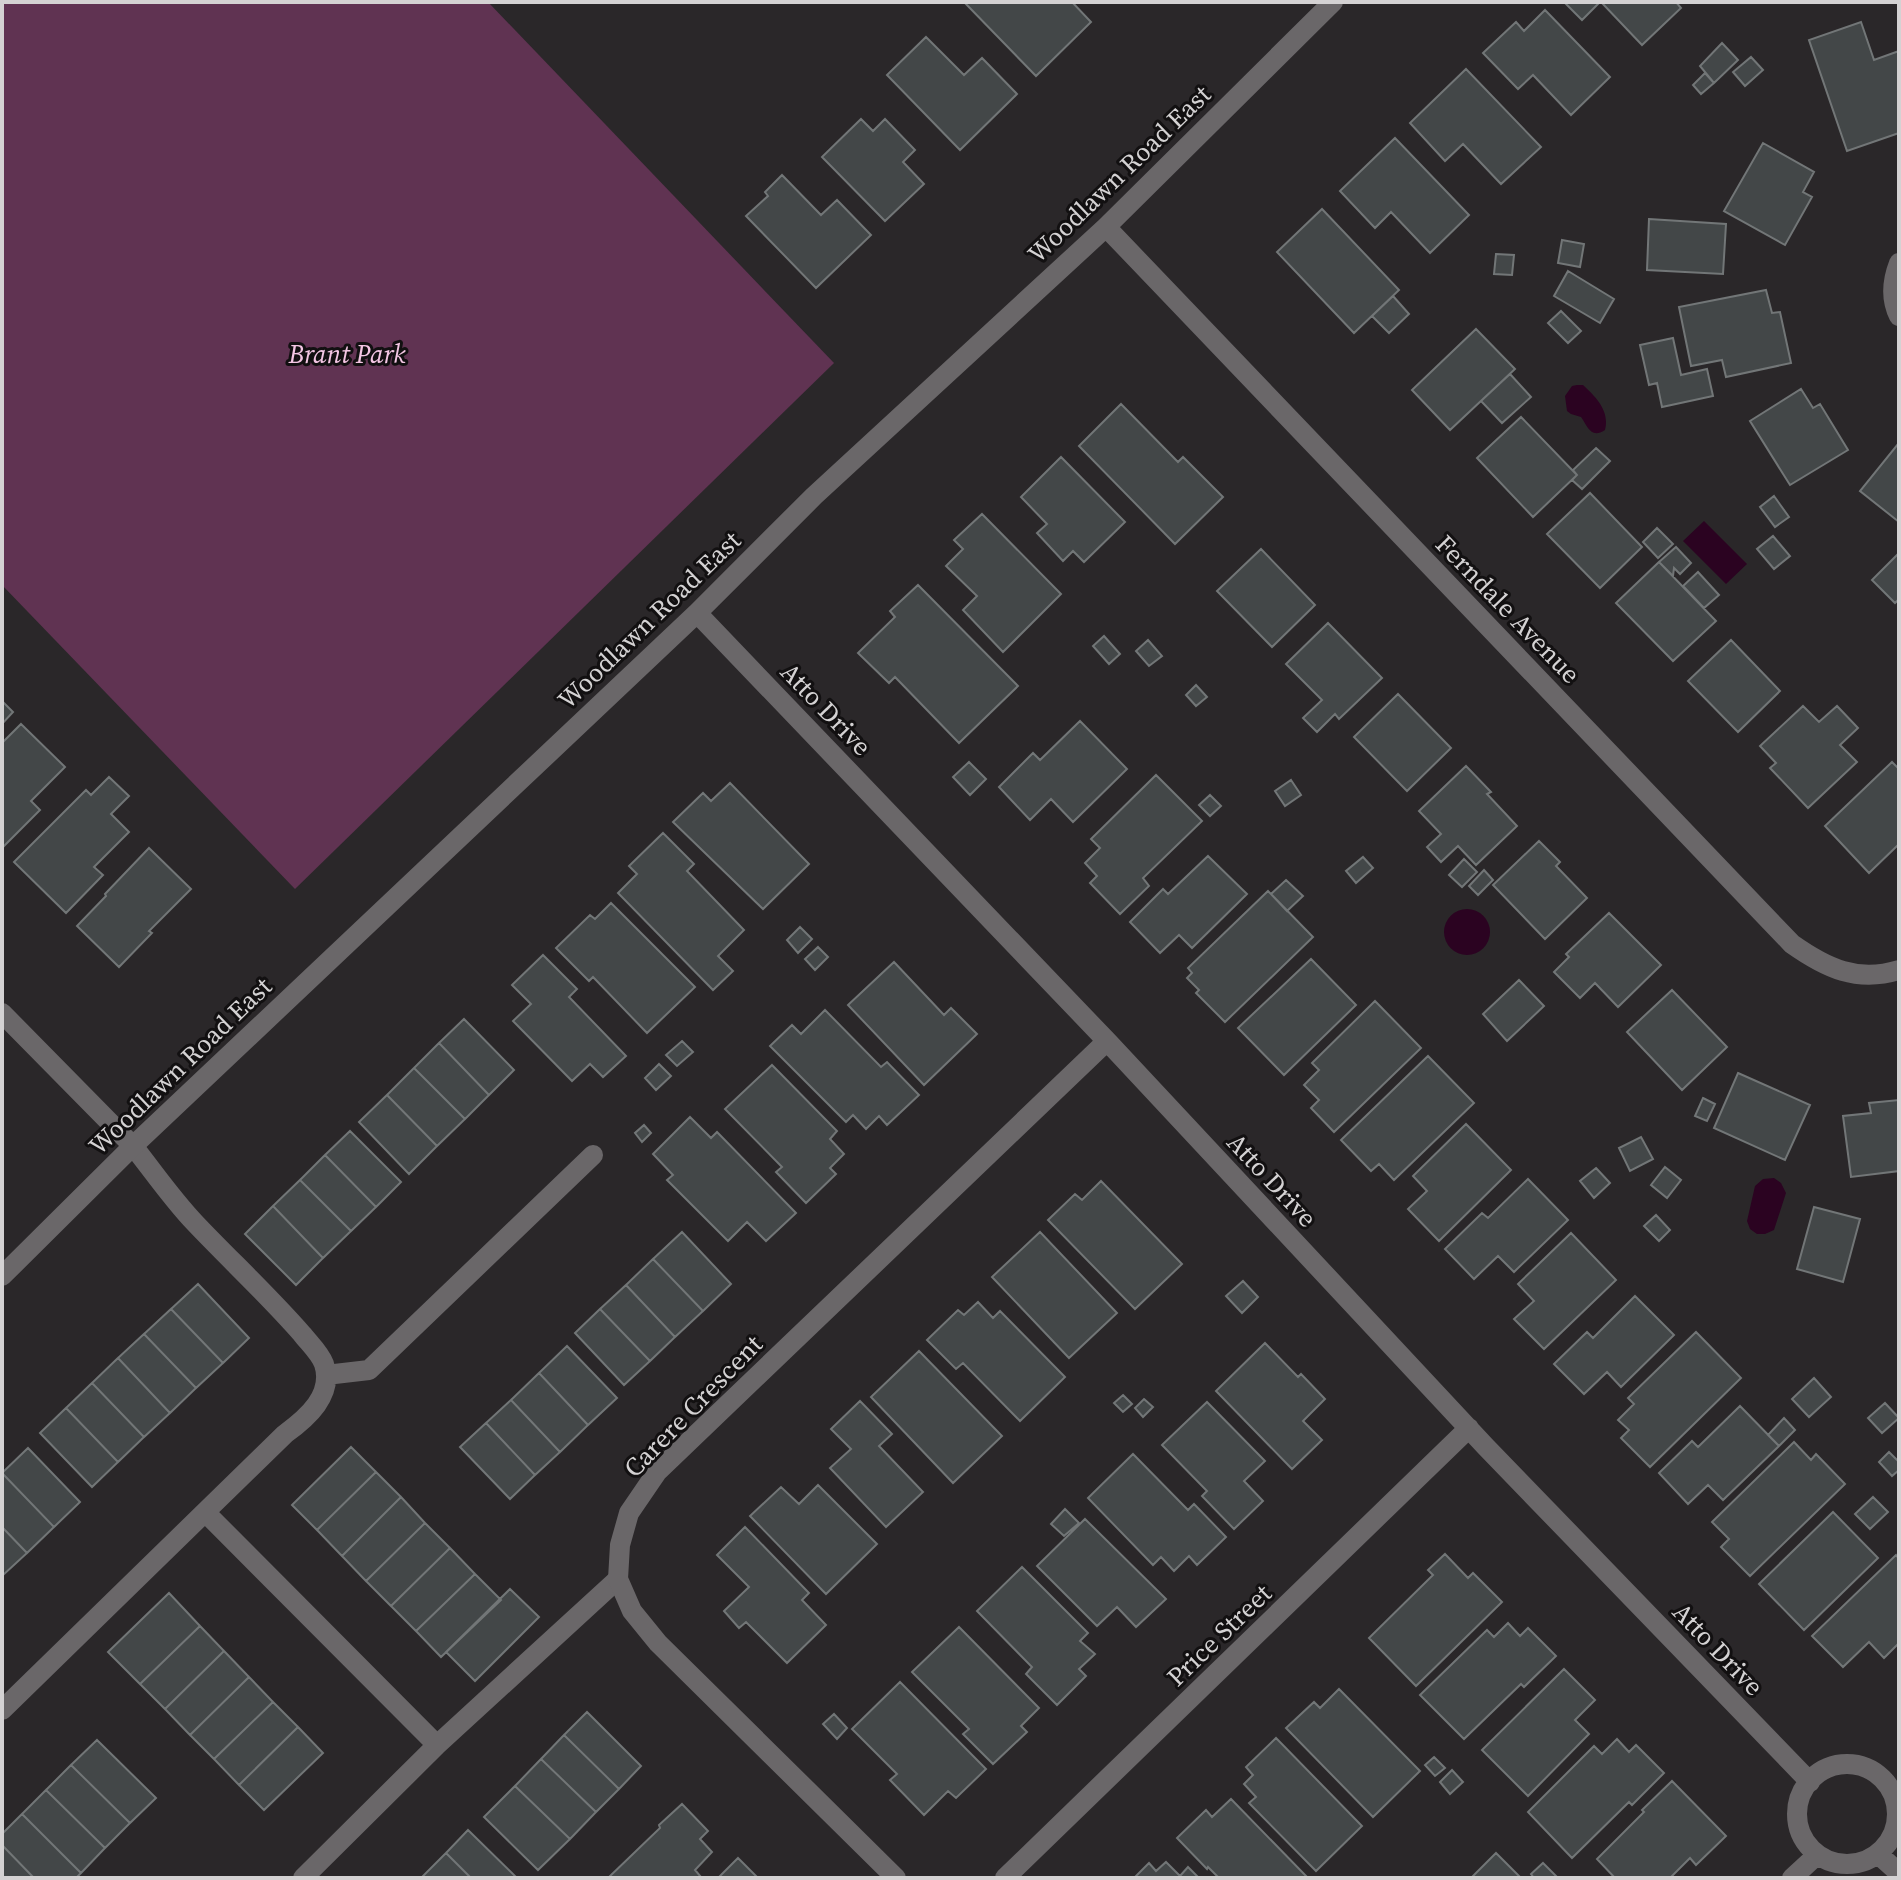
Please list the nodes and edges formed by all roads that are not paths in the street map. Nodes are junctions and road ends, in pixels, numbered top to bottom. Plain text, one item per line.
1 (1333, 2) edge
2 (1106, 227) junction
3 (1899, 263) edge
4 (1899, 316) edge
5 (697, 613) junction
6 (1899, 970) edge
7 (2, 1013) edge
8 (1107, 1041) junction
9 (133, 1146) junction
10 (593, 1155) dead end
11 (2, 1276) edge
12 (326, 1375) junction
13 (1469, 1428) junction
14 (205, 1512) junction
15 (618, 1579) junction
16 (2, 1710) edge
17 (437, 1745) junction
18 (1893, 1778) edge
19 (1810, 1782) junction
20 (1878, 1854) junction
21 (1817, 1855) junction
22 (1899, 1873) edge
23 (303, 1878) edge
24 (896, 1878) edge
25 (1005, 1878) edge
26 (1792, 1878) edge

1 - 2 street, Woodlawn Road East
2 - 5 street, Woodlawn Road East
2 - 6 street, Ferndale Avenue
3 - 4 street
5 - 8 street, Atto Drive
5 - 9 street, Woodlawn Road East
7 - 9 street
8 - 13 street, Atto Drive
8 - 15 street, Carere Crescent
9 - 11 street, Woodlawn Road East
9 - 12 street
10 - 12 street
12 - 14 street
13 - 19 street, Atto Drive
13 - 25 street, Price Street
14 - 16 street
14 - 17 street
15 - 17 street
15 - 24 street
17 - 23 street
18 - 19 street
18 - 20 street
19 - 21 street
20 - 21 street
20 - 22 street
21 - 26 street

